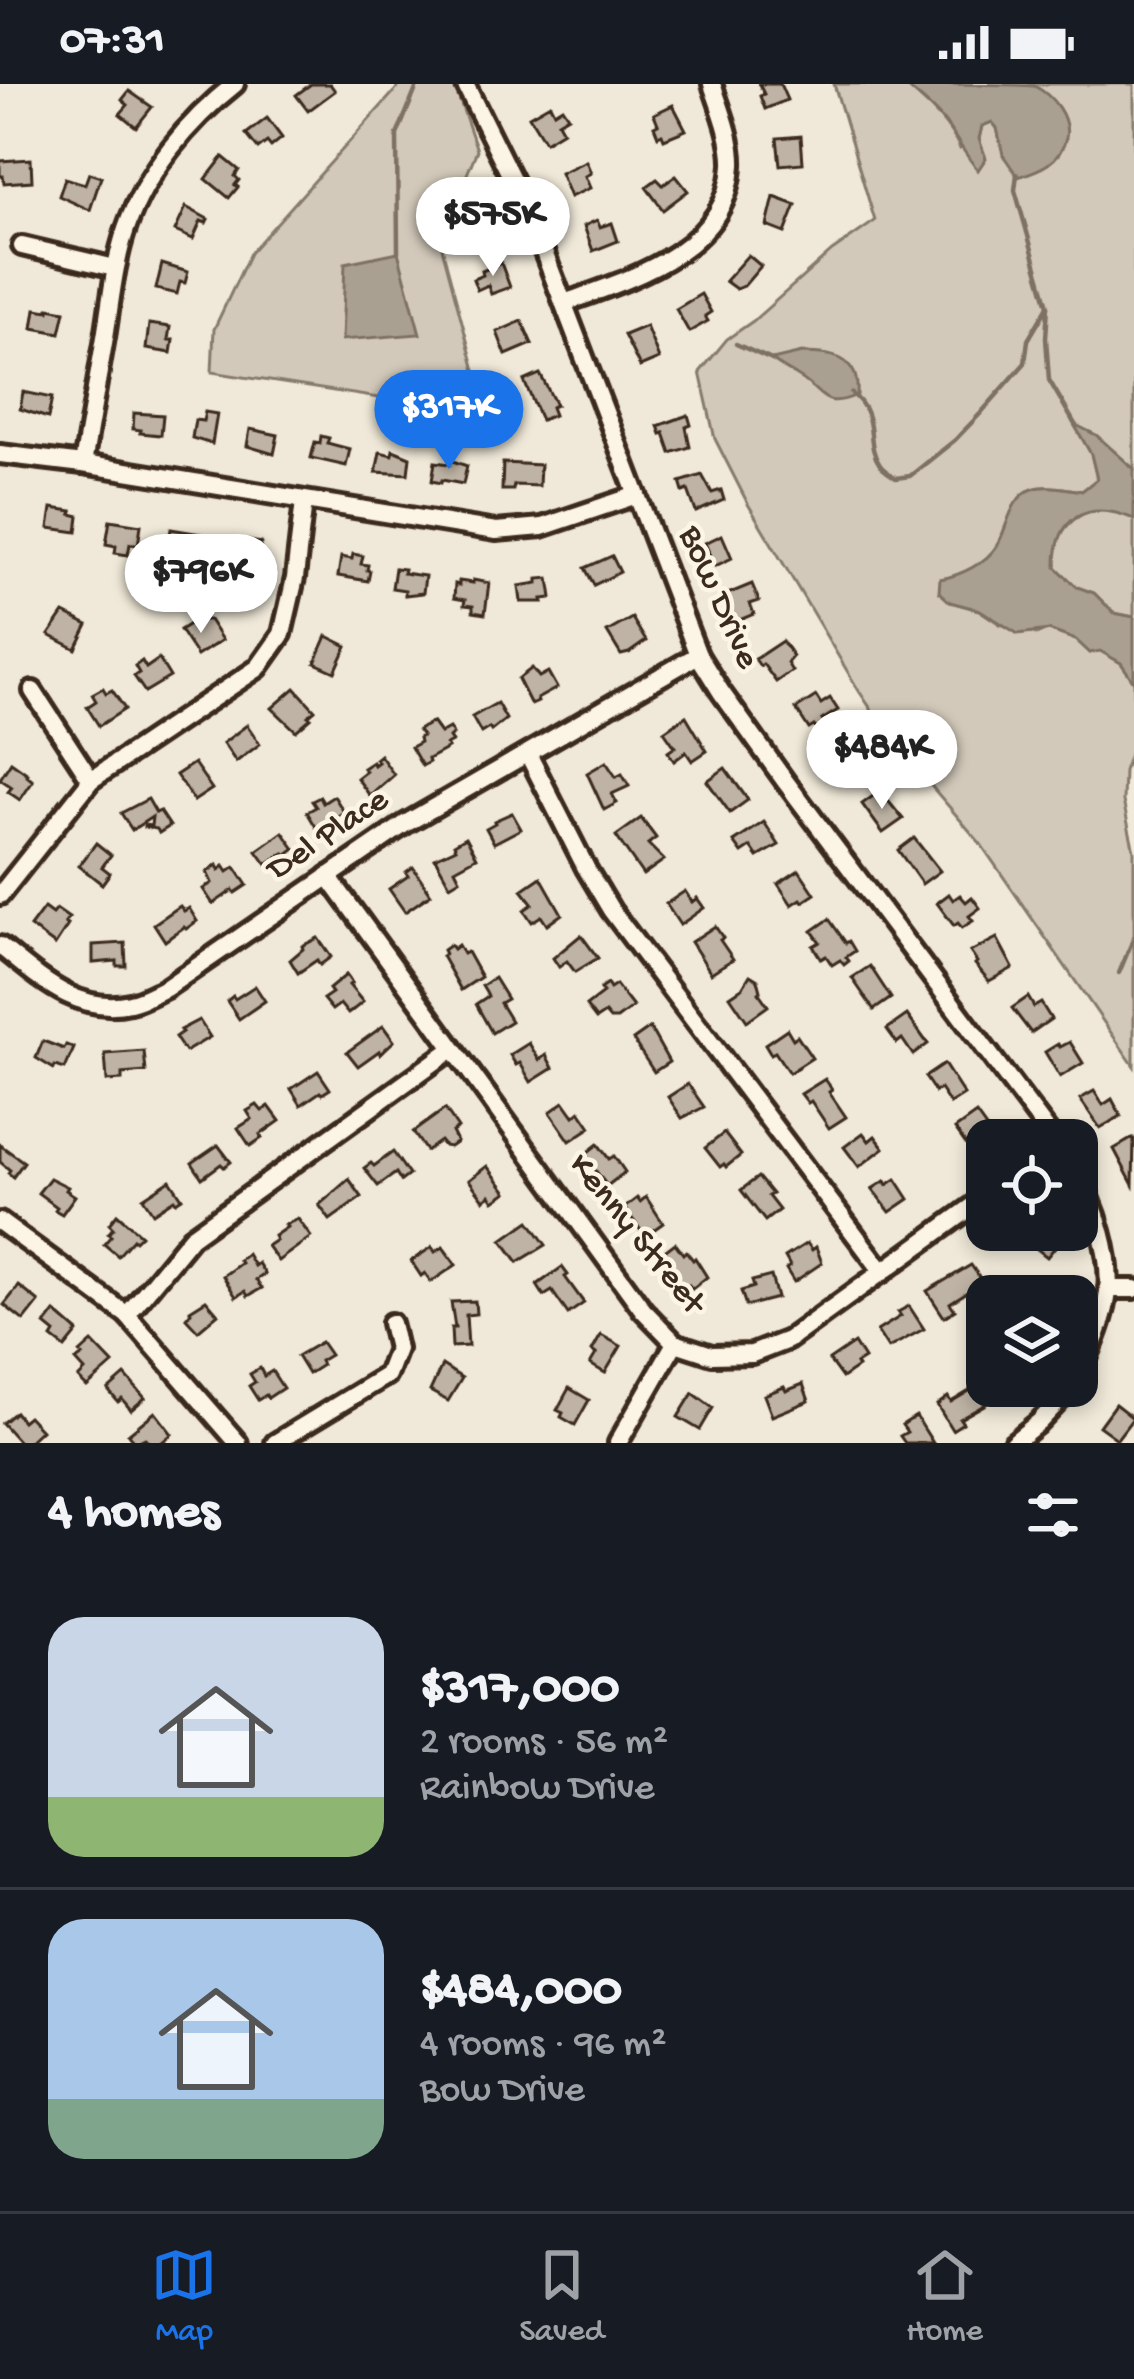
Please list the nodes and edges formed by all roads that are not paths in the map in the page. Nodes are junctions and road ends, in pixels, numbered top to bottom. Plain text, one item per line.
1 (236, 84) edge
2 (465, 84) edge
3 (712, 84) edge
4 (22, 247) dead end
5 (116, 268) junction
6 (564, 303) junction
7 (0, 454) edge
8 (83, 464) junction
9 (637, 494) junction
10 (304, 501) junction
11 (698, 655) junction
12 (33, 691) dead end
13 (528, 754) junction
14 (91, 780) junction
15 (328, 877) junction
16 (0, 895) edge
17 (0, 946) edge
18 (452, 1050) junction
19 (1038, 1119) edge
20 (966, 1211) edge
21 (0, 1222) edge
22 (1098, 1224) edge
23 (883, 1272) junction
24 (1108, 1289) junction
25 (1134, 1289) edge
26 (127, 1315) junction
27 (392, 1323) dead end
28 (1098, 1332) edge
29 (675, 1343) junction
30 (1053, 1407) edge
31 (238, 1443) edge
32 (274, 1443) edge
33 (618, 1443) edge
34 (1013, 1443) edge

1 - 5 street
2 - 6 street, Bow Drive
3 - 6 street
4 - 5 street
5 - 8 street
6 - 9 street, Bow Drive
7 - 8 street
8 - 10 street
9 - 10 street
9 - 11 street, Bow Drive
10 - 14 street
11 - 13 street, Del Place
11 - 19 street, Bow Drive
12 - 14 street
13 - 15 street, Del Place
13 - 23 street
14 - 16 street
15 - 17 street, Del Place
15 - 18 street, Kenny Street
18 - 26 street
18 - 29 street, Kenny Street
20 - 23 street, Kenny Street
21 - 26 street
22 - 24 street
23 - 29 street, Kenny Street
24 - 25 street
24 - 28 street
26 - 31 street
27 - 32 street
29 - 33 street
30 - 34 street

